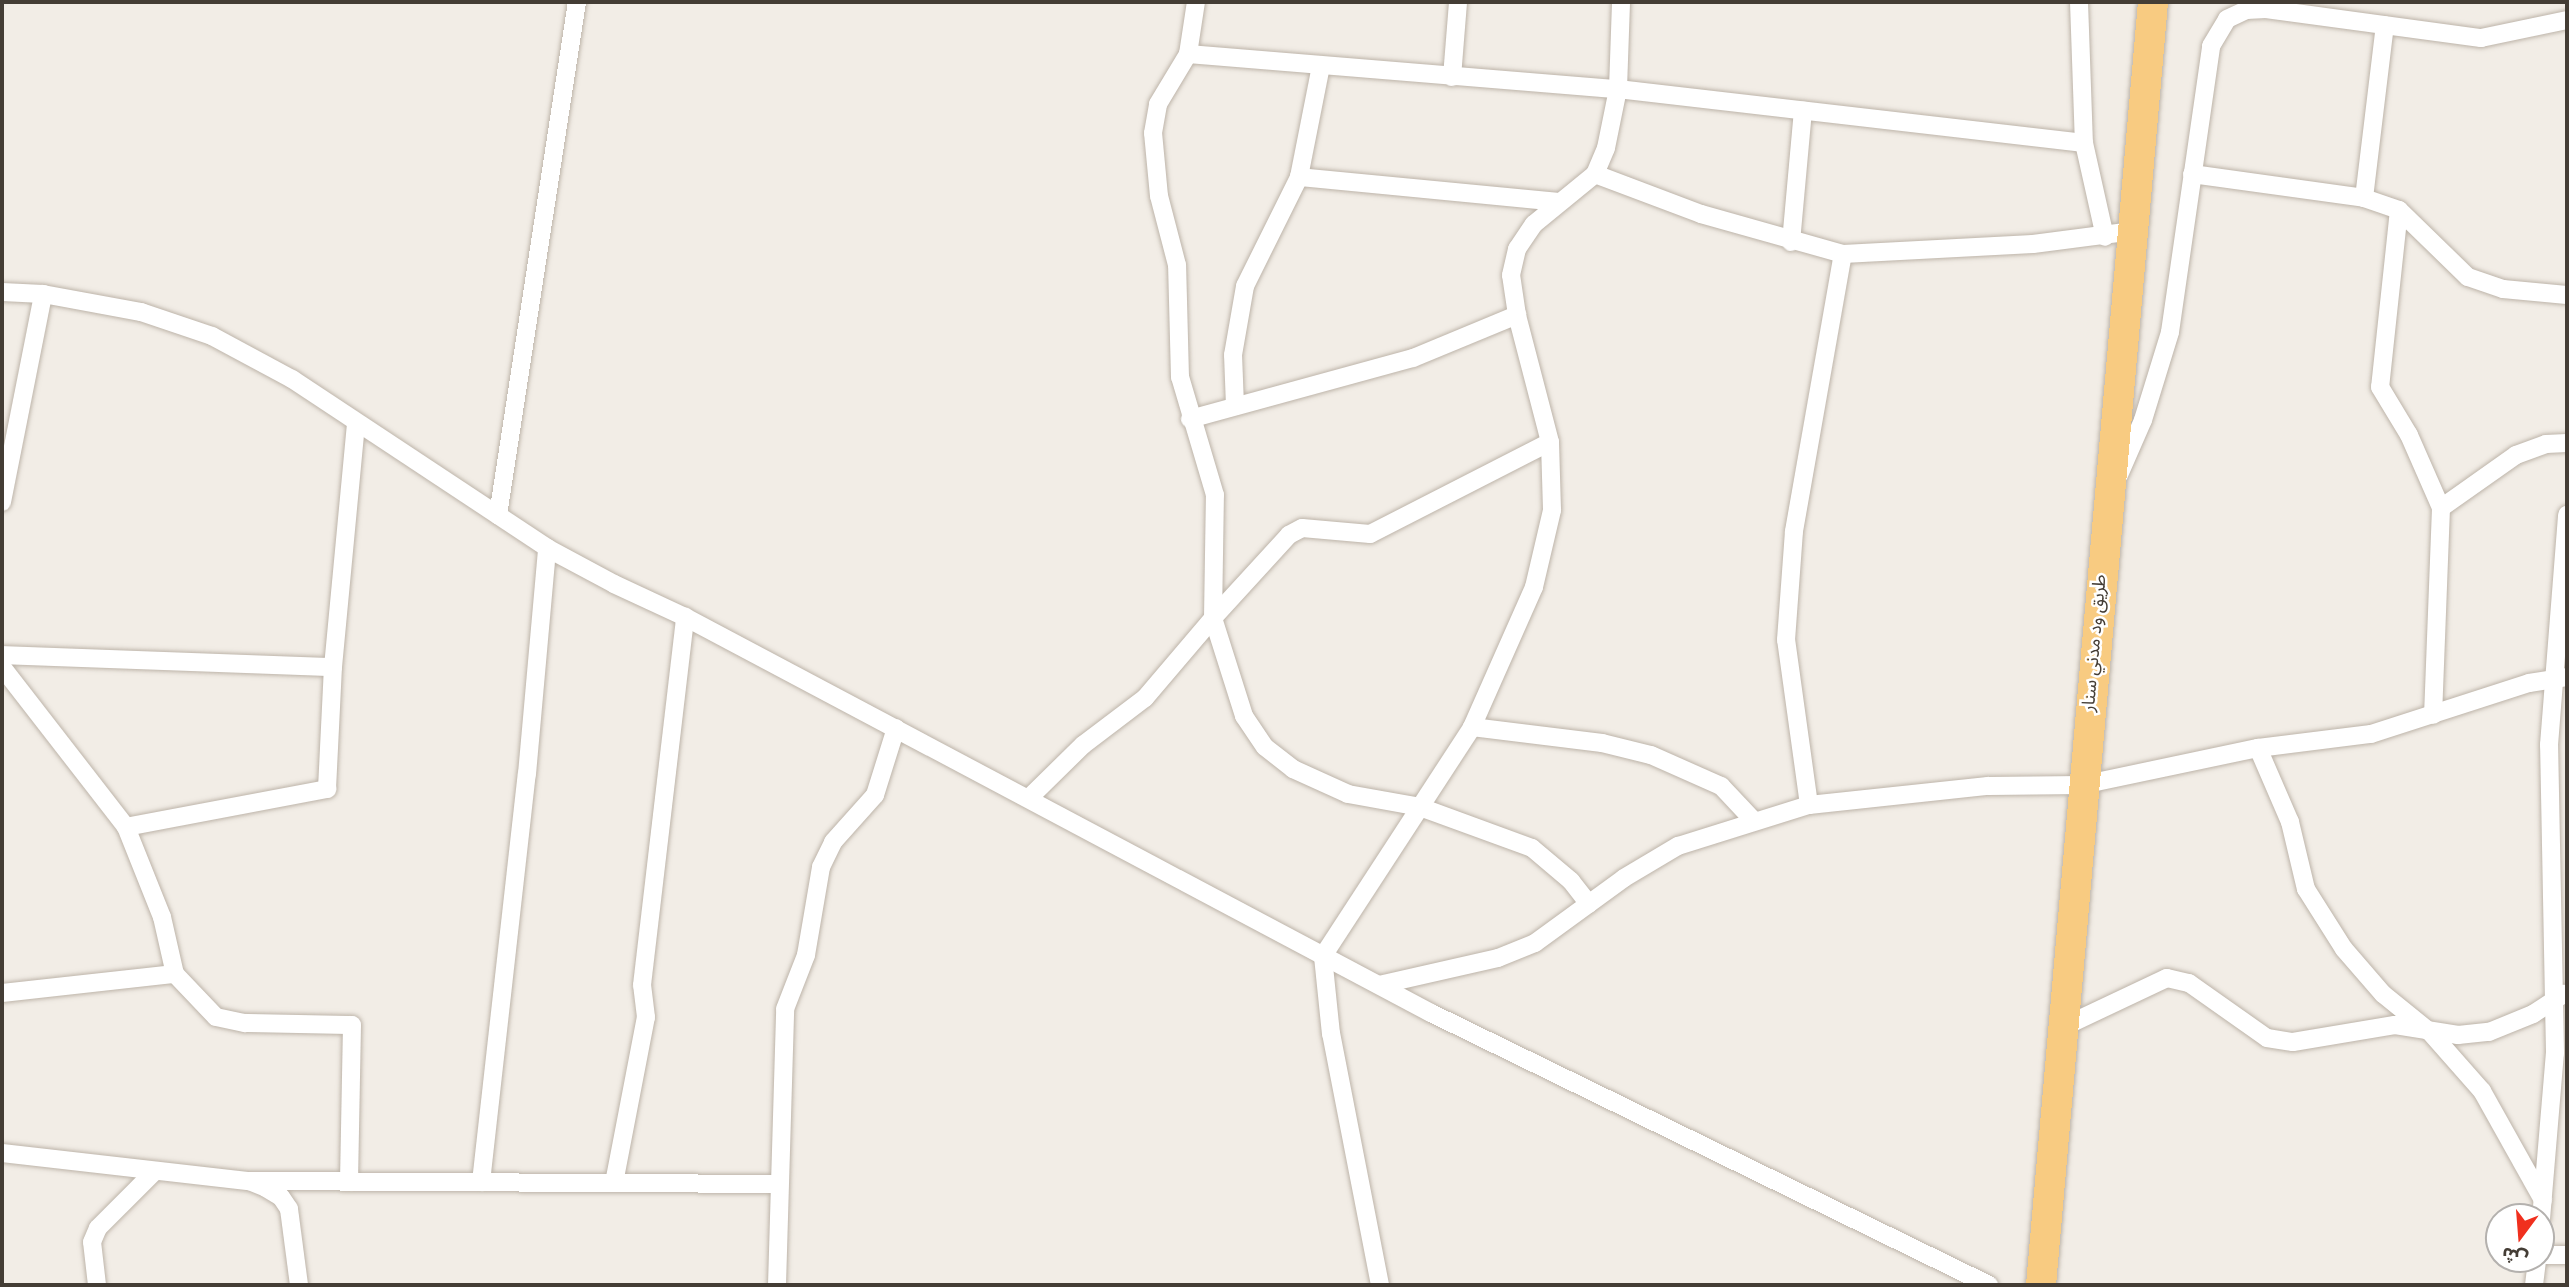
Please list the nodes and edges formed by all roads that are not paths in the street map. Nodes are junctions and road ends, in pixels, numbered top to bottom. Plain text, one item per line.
1 (577, 2) edge
2 (1196, 2) edge
3 (1458, 2) edge
4 (1621, 2) edge
5 (2078, 2) edge
6 (2153, 2) edge
7 (2567, 20) edge
8 (2385, 25) junction
9 (1188, 54) junction
10 (1321, 66) junction
11 (1452, 78) junction
12 (1618, 89) junction
13 (1803, 111) junction
14 (2084, 143) junction
15 (1595, 174) junction
16 (2193, 174) junction
17 (1299, 177) junction
18 (2364, 198) junction
19 (1558, 202) junction
20 (2399, 210) junction
21 (2119, 234) junction
22 (1791, 242) junction
23 (1843, 254) junction
24 (2, 292) edge
25 (43, 295) junction
26 (2567, 295) edge
27 (1517, 316) junction
28 (1235, 406) junction
29 (1190, 419) junction
30 (356, 424) junction
31 (1550, 442) junction
32 (2567, 443) edge
33 (2, 502) edge
34 (2107, 502) junction
35 (2441, 508) junction
36 (498, 515) junction
37 (2567, 515) edge
38 (547, 548) junction
39 (2562, 612) edge
40 (685, 617) junction
41 (1213, 618) junction
42 (2, 655) edge
43 (2, 667) edge
44 (333, 667) junction
45 (2560, 677) edge
46 (2433, 715) junction
47 (1472, 727) junction
48 (896, 728) junction
49 (2258, 748) junction
50 (2082, 785) junction
51 (1029, 799) junction
52 (1808, 805) junction
53 (1420, 807) junction
54 (1754, 821) junction
55 (126, 827) junction
56 (2559, 842) edge
57 (1589, 904) junction
58 (1323, 956) junction
59 (175, 974) junction
60 (1379, 985) junction
61 (2, 993) edge
62 (2562, 995) edge
63 (2061, 1028) junction
64 (2430, 1032) junction
65 (2559, 1134) edge
66 (2, 1153) edge
67 (154, 1172) junction
68 (249, 1181) junction
69 (349, 1182) junction
70 (481, 1182) junction
71 (614, 1183) junction
72 (779, 1184) junction
73 (2543, 1200) junction
74 (2543, 1203) edge
75 (97, 1285) edge
76 (299, 1285) edge
77 (777, 1285) edge
78 (1380, 1285) edge
79 (1989, 1285) edge
80 (2041, 1285) edge

1 - 36 street
2 - 9 street
3 - 11 street
4 - 12 street
5 - 14 street
6 - 21 highway, طريق ود مدني سنار
7 - 8 street
8 - 16 street
8 - 18 street
9 - 10 street
9 - 29 street
10 - 11 street
10 - 17 street
11 - 12 street
12 - 13 street
12 - 15 street
13 - 14 street
13 - 22 street
14 - 21 street
15 - 19 street
15 - 22 street
16 - 18 street
16 - 34 street
17 - 19 street
17 - 28 street
18 - 20 street
19 - 27 street
20 - 26 street
20 - 35 street
21 - 23 street
21 - 34 highway, طريق ود مدني سنار
22 - 23 street
23 - 52 street
24 - 25 street
25 - 30 street
25 - 33 street
27 - 28 street
27 - 31 street
28 - 29 street
29 - 41 street
30 - 36 street
30 - 44 street
31 - 41 street
31 - 47 street
32 - 35 street
34 - 50 highway, طريق ود مدني سنار
35 - 46 street
36 - 38 street
37 - 39 street
38 - 40 street
38 - 70 street
39 - 45 street
40 - 48 street
40 - 71 street
41 - 51 street
41 - 53 street
42 - 44 street
43 - 55 street
44 - 55 street
45 - 46 street
45 - 56 street
46 - 49 street
47 - 53 street
47 - 54 street
48 - 51 street
48 - 72 street
49 - 50 street
49 - 64 street
50 - 52 street
50 - 63 highway, طريق ود مدني سنار
51 - 58 street
52 - 54 street
53 - 57 street
53 - 58 street
54 - 57 street
55 - 59 street
56 - 62 street
57 - 60 street
58 - 60 street
58 - 78 street
59 - 61 street
59 - 69 street
60 - 79 street
62 - 64 street
62 - 65 street
63 - 64 street
63 - 80 highway, طريق ود مدني سنار
64 - 73 street
65 - 73 street
66 - 67 street
67 - 68 street
67 - 75 street
68 - 69 street
68 - 76 street
69 - 70 street
70 - 71 street
71 - 72 street
72 - 77 street
73 - 74 street

